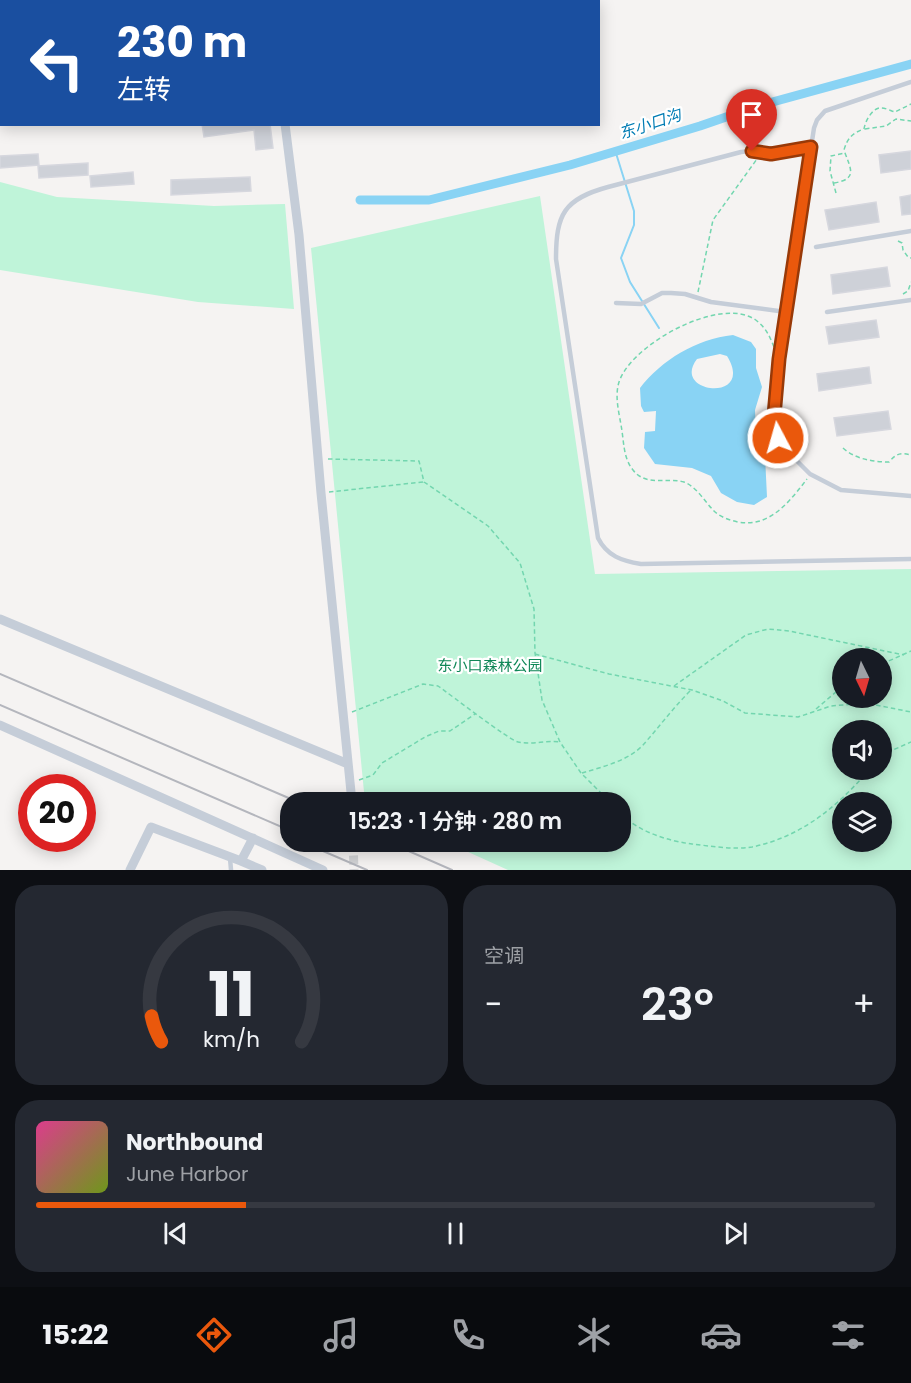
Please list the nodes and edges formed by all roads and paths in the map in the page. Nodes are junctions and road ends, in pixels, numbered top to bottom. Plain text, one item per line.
1 (911, 82) edge
2 (911, 104) edge
3 (911, 121) edge
4 (285, 126) edge
5 (864, 129) junction
6 (811, 147) junction
7 (761, 153) junction
8 (845, 153) junction
9 (834, 183) junction
10 (836, 193) dead end
11 (911, 231) edge
12 (894, 233) junction
13 (816, 247) dead end
14 (911, 258) edge
15 (911, 282) edge
16 (697, 298) junction
17 (911, 300) edge
18 (896, 302) junction
19 (616, 303) dead end
20 (786, 312) junction
21 (827, 312) dead end
22 (779, 359) junction
23 (843, 448) dead end
24 (911, 455) edge
25 (318, 458) junction
26 (810, 474) junction
27 (424, 482) junction
28 (321, 493) junction
29 (911, 496) edge
30 (911, 559) edge
31 (0, 619) edge
32 (911, 651) edge
33 (535, 653) junction
34 (904, 655) junction
35 (892, 660) edge
36 (673, 687) junction
37 (692, 690) junction
38 (832, 695) edge
39 (814, 711) junction
40 (911, 712) edge
41 (477, 713) junction
42 (343, 716) junction
43 (0, 725) edge
44 (560, 742) junction
45 (911, 742) edge
46 (892, 751) edge
47 (348, 764) junction
48 (581, 773) junction
49 (860, 780) edge
50 (350, 783) junction
51 (351, 792) edge
52 (600, 792) edge
53 (631, 823) edge
54 (253, 838) junction
55 (230, 856) junction
56 (241, 861) junction
57 (130, 870) edge
58 (231, 870) edge
59 (262, 870) edge
60 (323, 870) edge

1 - 6 lane
2 - 5 path
3 - 5 path
4 - 25 street
5 - 8 path
6 - 7 lane
6 - 20 lane
7 - 16 path
7 - 30 lane
8 - 9 path
8 - 9 path
9 - 10 path
11 - 12 lane
12 - 13 lane
12 - 14 path
15 - 18 path
16 - 19 lane
16 - 20 lane
17 - 18 lane
18 - 21 lane
20 - 22 lane
22 - 26 lane
22 - 26 path
23 - 24 path
25 - 27 path
25 - 28 street
26 - 29 lane
27 - 28 path
27 - 33 path
28 - 42 street
31 - 47 street
32 - 34 path
33 - 36 path
33 - 44 path
34 - 35 path
34 - 36 path
36 - 37 path
37 - 39 path
37 - 48 path
38 - 39 path
39 - 40 path
41 - 42 path
41 - 44 path
41 - 50 path
42 - 47 street
43 - 54 street
44 - 48 path
45 - 46 path
47 - 50 street
48 - 52 path
49 - 53 path
50 - 51 street
54 - 56 street
54 - 60 street
55 - 56 street
55 - 57 street
55 - 58 lane
56 - 59 street

